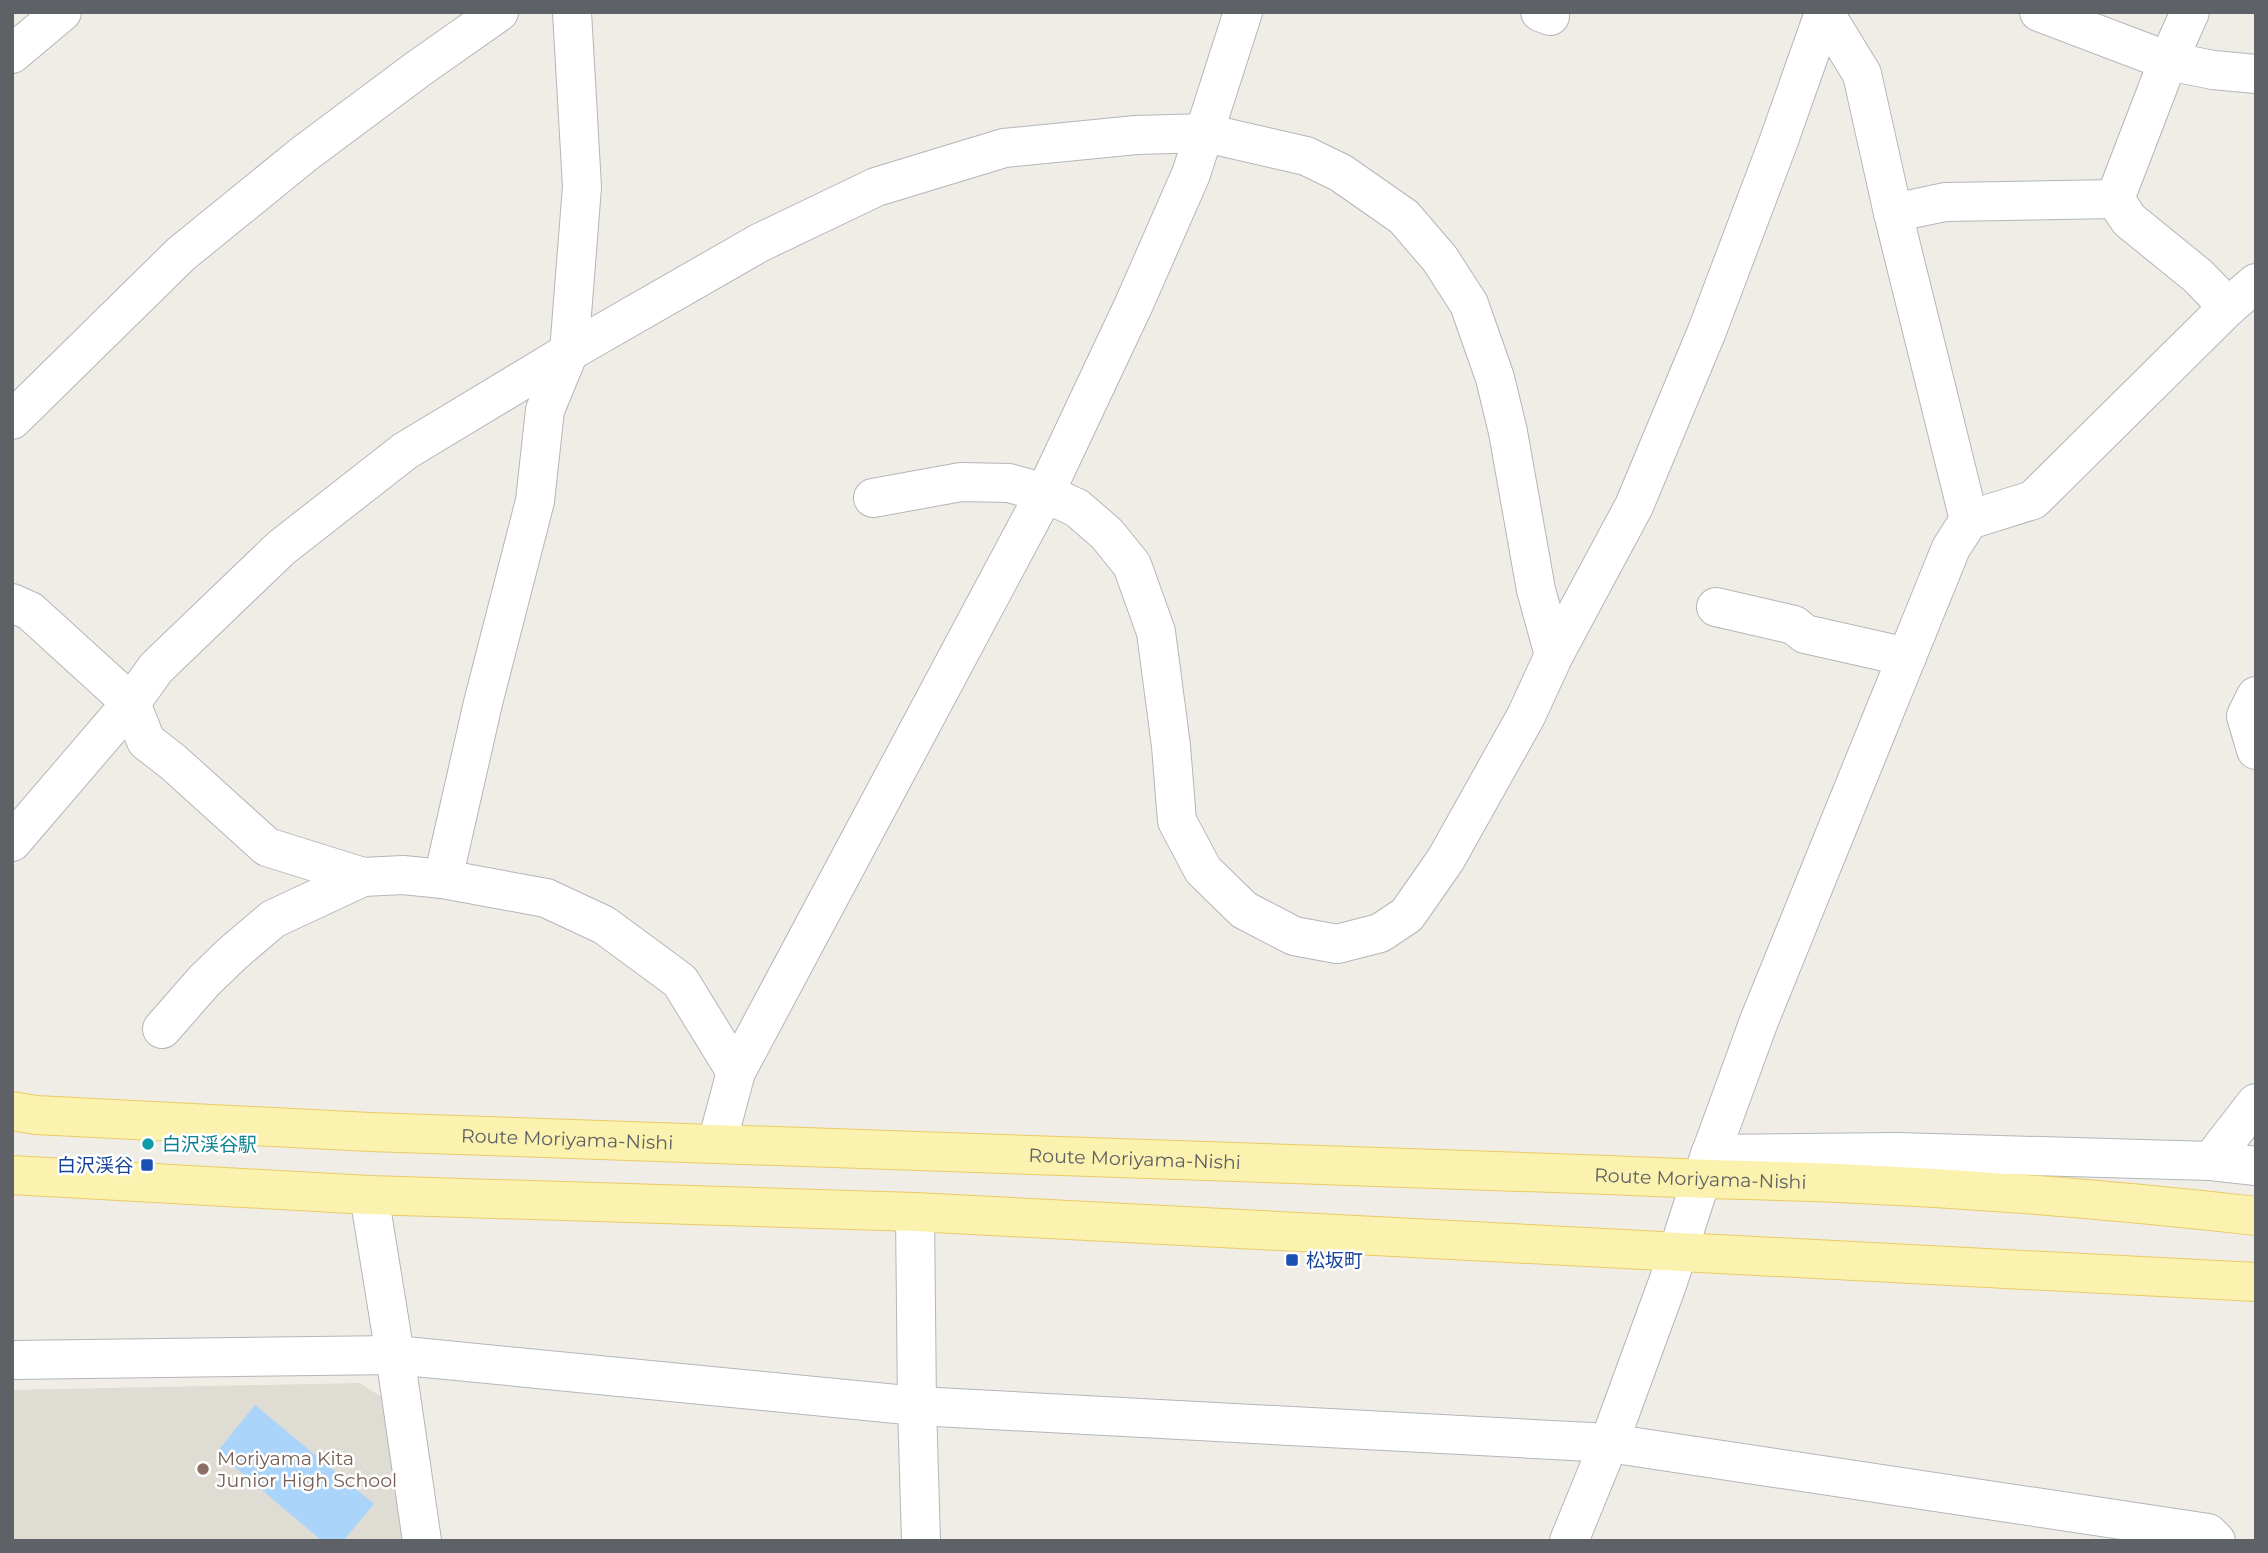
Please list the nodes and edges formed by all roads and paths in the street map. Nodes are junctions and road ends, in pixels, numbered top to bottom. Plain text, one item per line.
1 (499, 12) edge
2 (572, 12) edge
3 (1243, 12) edge
4 (2039, 12) edge
5 (2190, 12) edge
6 (1824, 13) edge
7 (45, 18) edge
8 (12, 54) edge
9 (2168, 61) junction
10 (2256, 74) edge
11 (1206, 133) junction
12 (2115, 199) junction
13 (1893, 213) junction
14 (2242, 295) edge
15 (569, 352) junction
16 (12, 420) edge
17 (1045, 493) junction
18 (873, 498) dead end
19 (1969, 520) junction
20 (12, 603) edge
21 (1716, 607) dead end
22 (1554, 655) junction
23 (1907, 657) junction
24 (2256, 696) edge
25 (131, 702) junction
26 (2256, 750) edge
27 (12, 842) edge
28 (363, 877) junction
29 (443, 879) junction
30 (162, 1029) dead end
31 (736, 1072) junction
32 (2256, 1103) edge
33 (12, 1111) edge
34 (717, 1143) junction
35 (2211, 1161) junction
36 (2256, 1166) edge
37 (1706, 1167) junction
38 (12, 1175) edge
39 (369, 1195) junction
40 (915, 1212) junction
41 (2256, 1216) edge
42 (1679, 1252) junction
43 (2256, 1282) edge
44 (396, 1355) junction
45 (12, 1360) edge
46 (917, 1406) junction
47 (1609, 1443) junction
48 (422, 1541) edge
49 (921, 1541) edge
50 (1569, 1541) edge
51 (2216, 1541) edge

1 - 16 street
2 - 15 street
3 - 11 street
4 - 9 street
5 - 9 street
6 - 13 street
6 - 22 street
7 - 8 street
9 - 10 street
9 - 12 street
11 - 15 street
11 - 17 street
11 - 22 street
12 - 13 street
12 - 14 street
13 - 19 street
14 - 19 street
15 - 25 street
15 - 29 street
17 - 18 street
17 - 22 street
17 - 31 street
19 - 23 street
20 - 25 street
21 - 23 street
23 - 37 street
24 - 26 street
25 - 27 street
25 - 28 street
28 - 29 street
28 - 30 street
29 - 31 street
31 - 34 street
32 - 35 street
33 - 34 main road, Route Moriyama-Nishi
34 - 37 main road, Route Moriyama-Nishi
35 - 36 street
35 - 37 street
37 - 41 main road, Route Moriyama-Nishi
37 - 42 street
38 - 39 main road
39 - 40 main road
39 - 44 street
40 - 42 main road
40 - 46 street
42 - 43 main road
42 - 47 street
44 - 45 street
44 - 46 street
44 - 48 street
46 - 47 street
46 - 49 street
47 - 50 street
47 - 51 street

